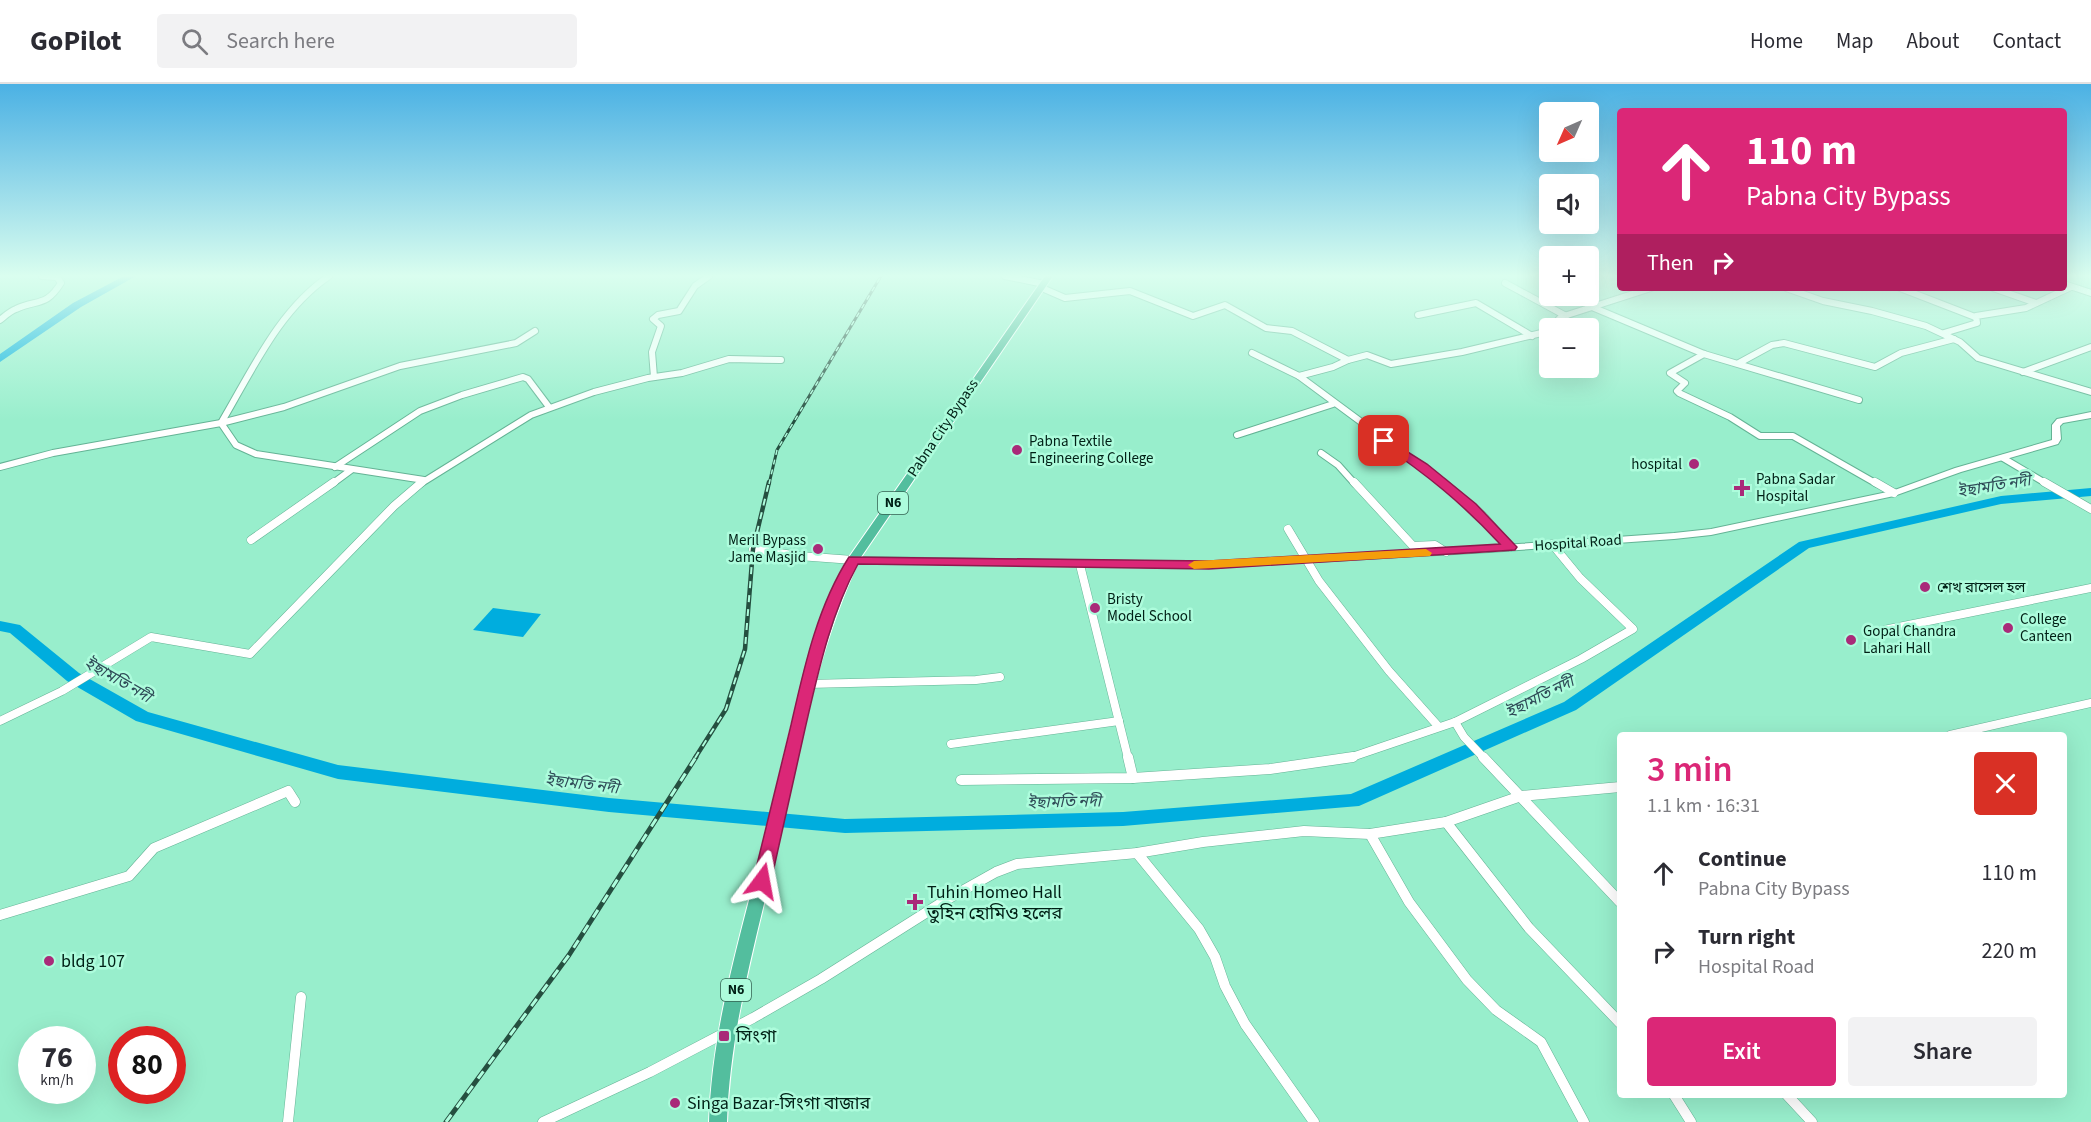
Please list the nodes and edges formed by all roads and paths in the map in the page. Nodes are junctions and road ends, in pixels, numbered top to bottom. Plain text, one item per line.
1 (280, 324) edge
2 (659, 324) edge
3 (1015, 324) edge
4 (1259, 324) edge
5 (1512, 324) edge
6 (1632, 324) edge
7 (1919, 324) edge
8 (1972, 324) edge
9 (535, 331) dead end
10 (1944, 333) junction
11 (1539, 334) edge
12 (1532, 336) junction
13 (1954, 339) junction
14 (2091, 347) edge
15 (1252, 353) dead end
16 (1704, 354) junction
17 (781, 360) dead end
18 (1348, 360) junction
19 (1739, 363) junction
20 (2022, 372) junction
21 (1299, 376) junction
22 (654, 377) junction
23 (2091, 392) edge
24 (1859, 400) dead end
25 (1333, 404) junction
26 (549, 407) junction
27 (2091, 415) edge
28 (221, 423) junction
29 (1237, 435) dead end
30 (1321, 453) dead end
31 (2003, 458) junction
32 (0, 467) edge
33 (335, 467) junction
34 (351, 470) junction
35 (424, 480) junction
36 (1894, 493) junction
37 (2091, 509) edge
38 (1288, 529) dead end
39 (251, 540) dead end
40 (1551, 544) junction
41 (1510, 547) junction
42 (753, 549) dead end
43 (1446, 552) junction
44 (853, 560) junction
45 (1307, 560) junction
46 (1080, 564) junction
47 (2091, 588) edge
48 (1869, 633) dead end
49 (999, 677) dead end
50 (808, 684) junction
51 (2091, 703) edge
52 (0, 721) edge
53 (1119, 721) junction
54 (1455, 722) junction
55 (1438, 726) junction
56 (1963, 732) edge
57 (951, 744) dead end
58 (1133, 778) junction
59 (961, 780) dead end
60 (1617, 787) edge
61 (1521, 796) junction
62 (296, 802) dead end
63 (1446, 822) junction
64 (1370, 834) junction
65 (1137, 853) junction
66 (1617, 899) edge
67 (0, 915) edge
68 (301, 998) dead end
69 (1617, 1020) edge
70 (724, 1036) junction
71 (1676, 1098) edge
72 (1790, 1098) edge
73 (288, 1122) edge
74 (543, 1122) edge
75 (718, 1122) edge
76 (1314, 1122) edge
77 (1584, 1122) edge
78 (1691, 1122) edge
79 (1812, 1122) edge

1 - 28 street
2 - 22 street
3 - 44 highway, Pabna City Bypass / N6
4 - 18 street
5 - 12 street
6 - 16 street
7 - 10 street
8 - 10 street
9 - 28 street
10 - 13 street
11 - 12 street
12 - 18 street
13 - 19 street
13 - 20 street
14 - 20 street
15 - 21 street
16 - 19 street
16 - 36 street
17 - 22 street
18 - 21 street
19 - 24 street
20 - 23 street
21 - 25 street
22 - 26 street
25 - 29 street
25 - 41 street
26 - 33 street
26 - 35 street
27 - 31 main road, Hospital Road
28 - 32 street
28 - 33 street
30 - 43 street
31 - 36 main road, Hospital Road
31 - 37 street
33 - 34 street
34 - 35 street
34 - 39 street
35 - 52 street
36 - 40 main road, Hospital Road
38 - 45 street
40 - 41 main road, Hospital Road
40 - 54 street
41 - 43 main road, Hospital Road
42 - 44 street
43 - 45 main road, Hospital Road
44 - 46 main road, Hospital Road
44 - 50 highway, Pabna City Bypass / N6
45 - 46 main road, Hospital Road
45 - 55 street
46 - 53 street
47 - 48 street
49 - 50 street
50 - 70 highway, Pabna City Bypass / N6
51 - 56 street
53 - 57 street
53 - 58 street
54 - 55 street
54 - 61 street
55 - 58 street
58 - 59 street
60 - 61 street
61 - 63 street
61 - 66 street
62 - 67 street
63 - 64 street
63 - 69 street
64 - 65 street
64 - 77 street
65 - 70 street
65 - 76 street
68 - 73 street
70 - 74 street
70 - 75 highway, N6
71 - 78 street
72 - 79 street

